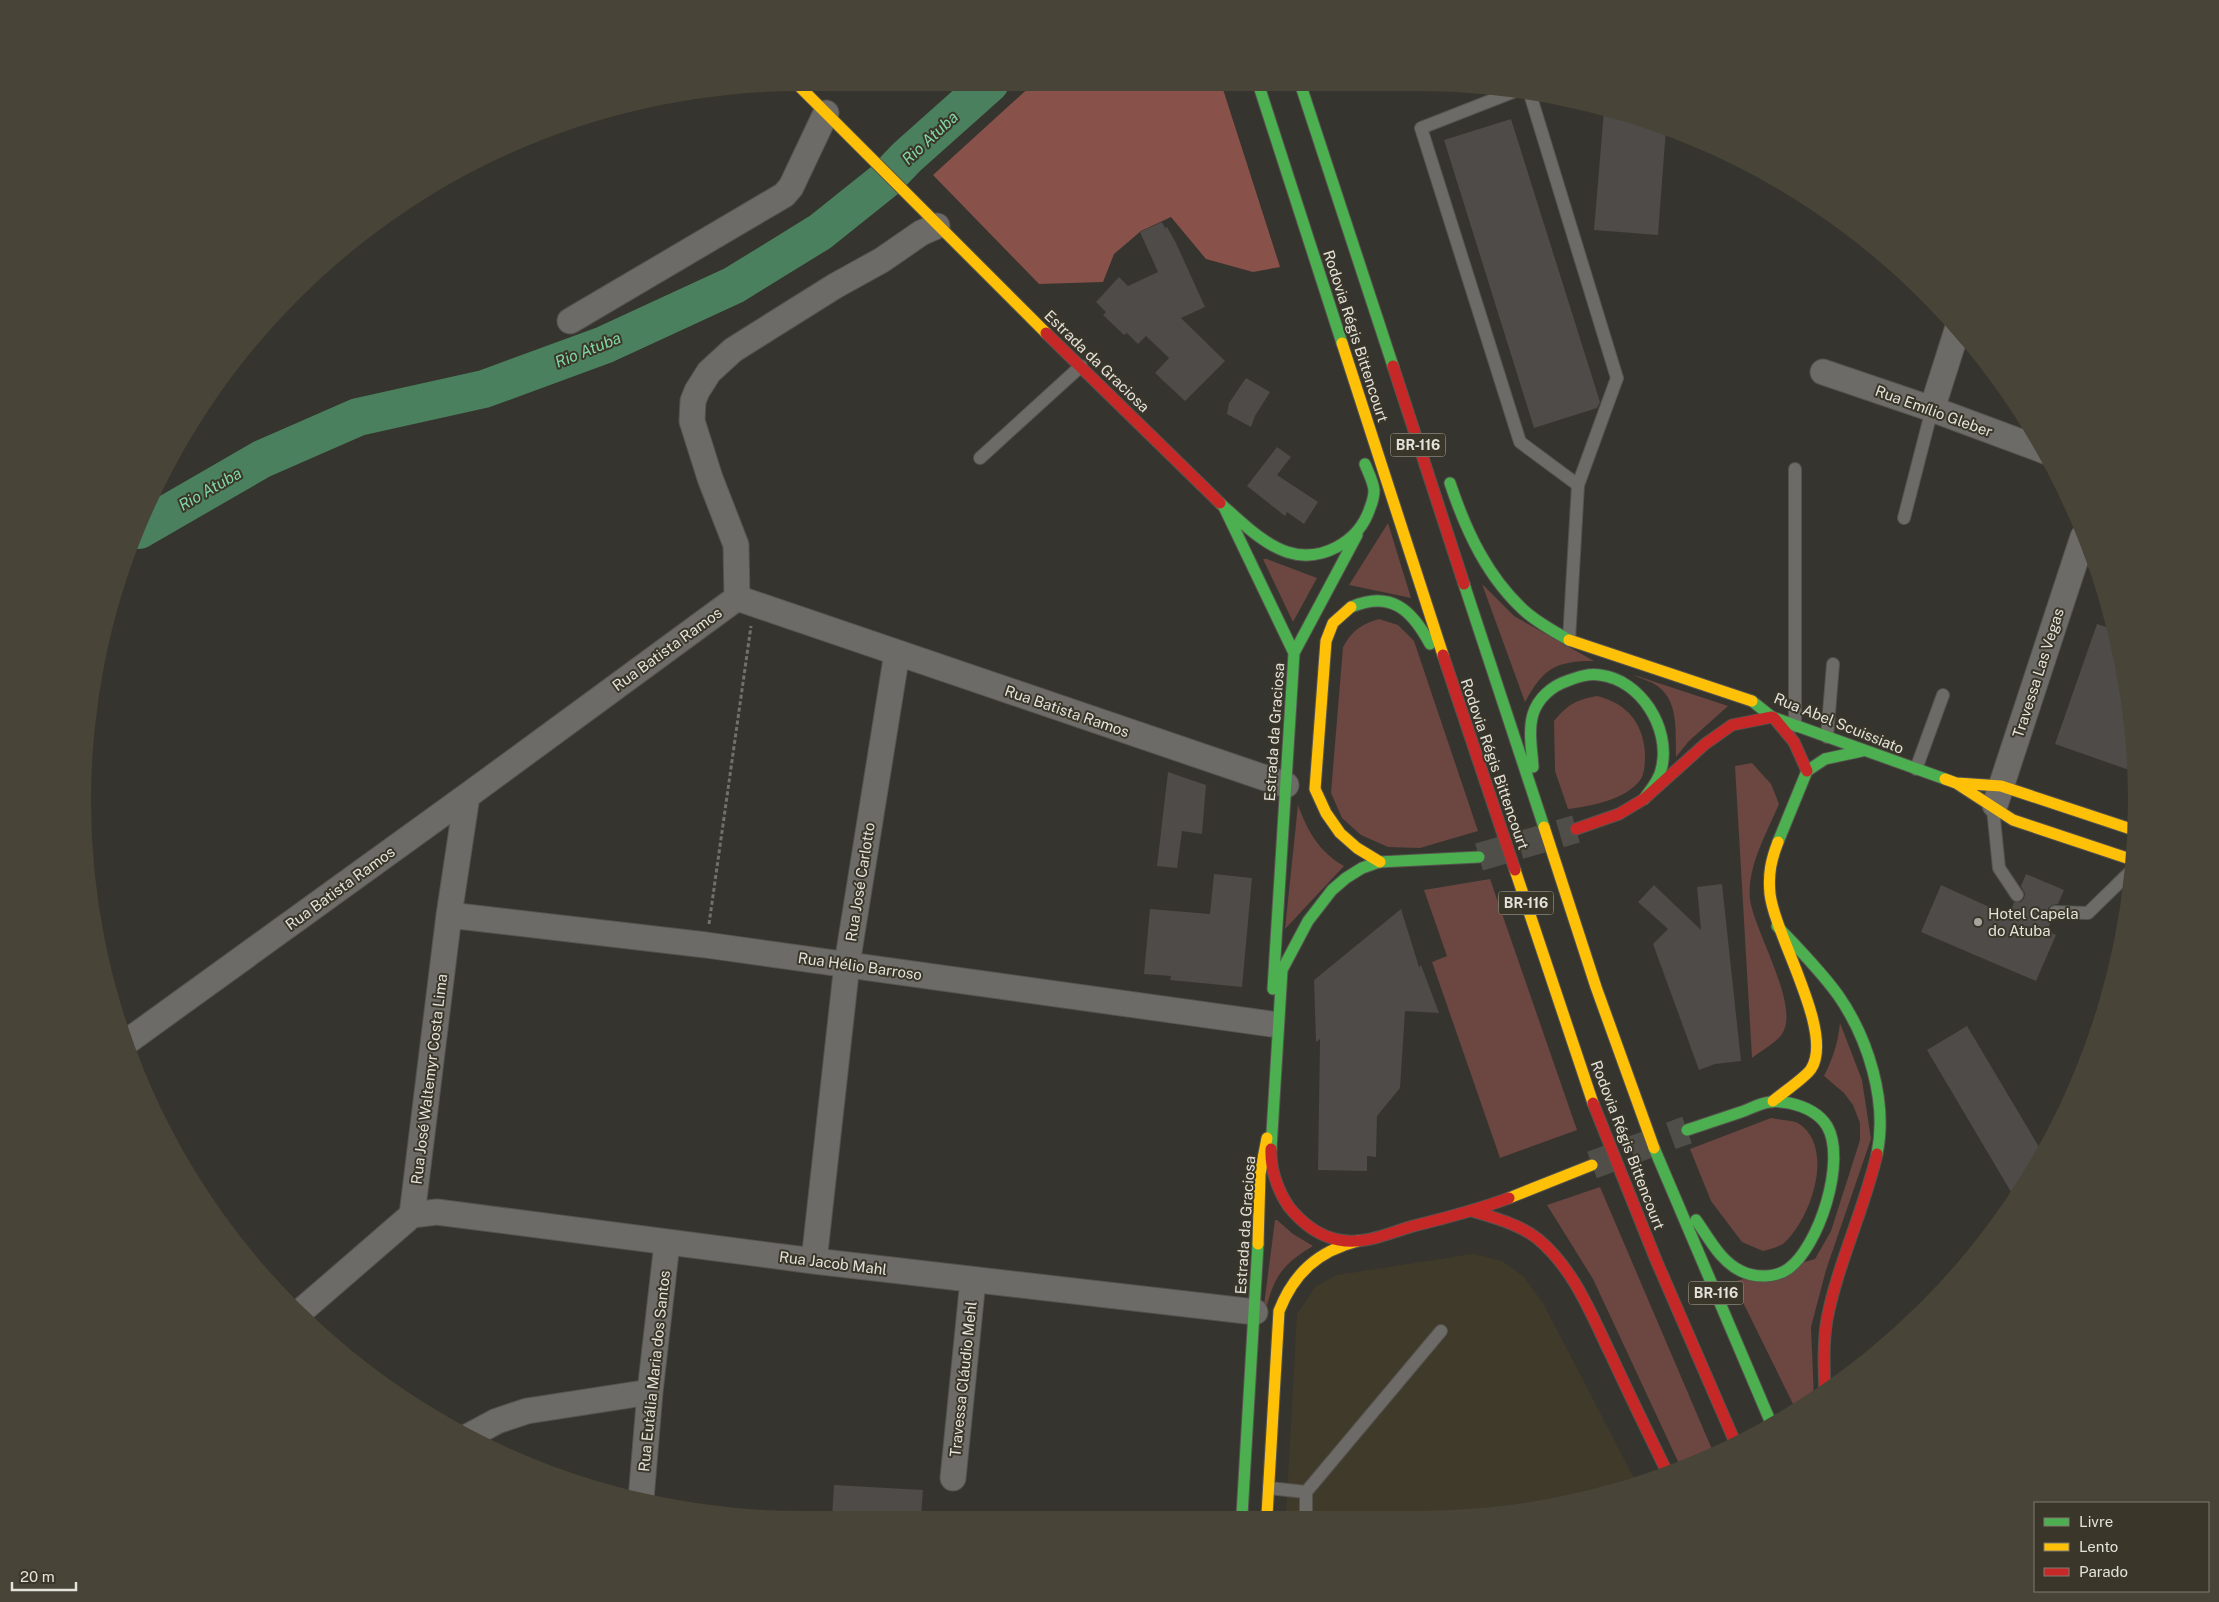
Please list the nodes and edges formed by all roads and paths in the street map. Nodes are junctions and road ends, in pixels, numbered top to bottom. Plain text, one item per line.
1 (804, 91) edge
2 (1261, 91) edge
3 (1303, 91) edge
4 (1312, 91) edge
5 (1502, 96) edge
6 (1532, 101) edge
7 (826, 113) junction
8 (1310, 113) junction
9 (1272, 124) junction
10 (1354, 209) dead end
11 (936, 226) junction
12 (1294, 230) dead end
13 (570, 321) dead end
14 (1955, 337) edge
15 (1081, 366) junction
16 (1823, 372) dead end
17 (1932, 409) junction
18 (2034, 447) edge
19 (1361, 453) dead end
20 (980, 458) dead end
21 (1795, 469) dead end
22 (1448, 476) dead end
23 (1578, 485) junction
24 (1224, 507) junction
25 (1904, 518) dead end
26 (1360, 529) junction
27 (2080, 546) edge
28 (745, 602) junction
29 (1569, 640) junction
30 (897, 653) junction
31 (1294, 653) junction
32 (1833, 664) dead end
33 (1456, 694) junction
34 (1943, 695) dead end
35 (1772, 717) junction
36 (1796, 726) junction
37 (1827, 738) junction
38 (1862, 751) junction
39 (1916, 769) junction
40 (1807, 771) junction
41 (1956, 784) junction
42 (1286, 785) junction
43 (468, 796) junction
44 (1997, 797) junction
45 (1644, 799) junction
46 (1536, 808) junction
47 (2127, 828) edge
48 (1576, 829) tunnel mouth
49 (1479, 857) tunnel mouth
50 (2125, 857) edge
51 (1380, 862) junction
52 (2123, 878) edge
53 (2017, 895) dead end
54 (2055, 912) dead end
55 (449, 915) junction
56 (1777, 926) junction
57 (706, 945) junction
58 (847, 964) junction
59 (1271, 1024) junction
60 (133, 1039) edge
61 (1274, 1097) junction
62 (1773, 1101) junction
63 (1687, 1130) tunnel mouth
64 (1660, 1164) junction
65 (1592, 1165) tunnel mouth
66 (1472, 1211) junction
67 (412, 1215) junction
68 (1358, 1241) junction
69 (668, 1243) junction
70 (814, 1261) junction
71 (973, 1280) junction
72 (304, 1308) edge
73 (1255, 1312) junction
74 (1441, 1332) dead end
75 (1824, 1382) edge
76 (650, 1392) junction
77 (1769, 1418) edge
78 (476, 1432) edge
79 (1733, 1437) edge
80 (1664, 1466) edge
81 (953, 1478) dead end
82 (1268, 1488) junction
83 (642, 1492) edge
84 (1306, 1492) junction
85 (1242, 1511) edge
86 (1267, 1511) edge
87 (1306, 1511) edge

1 - 7 main road, Estrada da Graciosa
2 - 9 main road, Rodovia Régis Bittencourt / BR-116
3 - 8 main road, Rodovia Régis Bittencourt / BR-116
4 - 8 lane
5 - 23 lane
6 - 23 lane
7 - 11 main road, Estrada da Graciosa
7 - 13 street
8 - 10 main road
8 - 46 main road, Rodovia Régis Bittencourt / BR-116
9 - 12 main road
9 - 33 main road, Rodovia Régis Bittencourt / BR-116
11 - 15 main road, Estrada da Graciosa
11 - 28 street
14 - 17 street
15 - 20 lane
15 - 24 main road, Estrada da Graciosa
16 - 17 street, Rua Emílio Gleber
17 - 18 street, Rua Emílio Gleber
17 - 25 lane
19 - 26 main road
21 - 36 lane
22 - 29 main road, Rua Abel Scuissiato
23 - 29 lane
24 - 26 main road
24 - 31 main road, Estrada da Graciosa
26 - 31 main road
27 - 44 street, Travessa Las Vegas
28 - 30 street, Rua Batista Ramos
28 - 43 street, Rua Batista Ramos
28 - 57 path
29 - 35 main road, Rua Abel Scuissiato
30 - 42 street, Rua Batista Ramos
30 - 58 street, Rua José Carlotto
31 - 42 main road, Estrada da Graciosa
32 - 37 lane
33 - 51 main road
33 - 79 main road, Rodovia Régis Bittencourt / BR-116
34 - 39 lane
35 - 36 main road, Rua Abel Scuissiato
35 - 40 main road
35 - 45 main road
36 - 37 main road, Rua Abel Scuissiato
37 - 38 main road, Rua Abel Scuissiato
38 - 39 main road, Rua Abel Scuissiato
38 - 40 main road
39 - 41 main road, Rua Abel Scuissiato
40 - 56 main road
41 - 44 main road, Rua Abel Scuissiato
41 - 44 main road, Rua Abel Scuissiato
42 - 59 main road, Estrada da Graciosa
43 - 55 street, Rua José Waltemyr Costa Lima
43 - 60 street, Rua Batista Ramos
44 - 47 main road, Rua Abel Scuissiato
44 - 50 main road, Rua Abel Scuissiato
44 - 53 lane
45 - 46 main road
45 - 48 main road
46 - 64 main road, Rodovia Régis Bittencourt / BR-116
49 - 51 main road
51 - 61 main road
52 - 54 lane
55 - 57 street, Rua Hélio Barroso
55 - 67 street, Rua José Waltemyr Costa Lima
56 - 62 main road
56 - 75 main road
57 - 58 street, Rua Hélio Barroso
58 - 59 street, Rua Hélio Barroso
58 - 70 street, Rua José Carlotto
59 - 61 main road, Estrada da Graciosa
61 - 68 main road
61 - 73 main road, Estrada da Graciosa
62 - 63 main road
62 - 64 main road
64 - 77 main road, Rodovia Régis Bittencourt / BR-116
65 - 66 main road
66 - 68 main road
66 - 80 main road
67 - 69 street, Rua Jacob Mahl
67 - 72 street
68 - 82 main road
69 - 70 street, Rua Jacob Mahl
69 - 76 street, Rua Eutália Maria dos Santos
70 - 71 street, Rua Jacob Mahl
71 - 73 street, Rua Jacob Mahl
71 - 81 street, Travessa Cláudio Mehl
73 - 85 main road, Estrada da Graciosa
74 - 84 lane
76 - 78 street
76 - 83 street, Rua Eutália Maria dos Santos
82 - 84 lane
82 - 86 main road
84 - 87 lane

